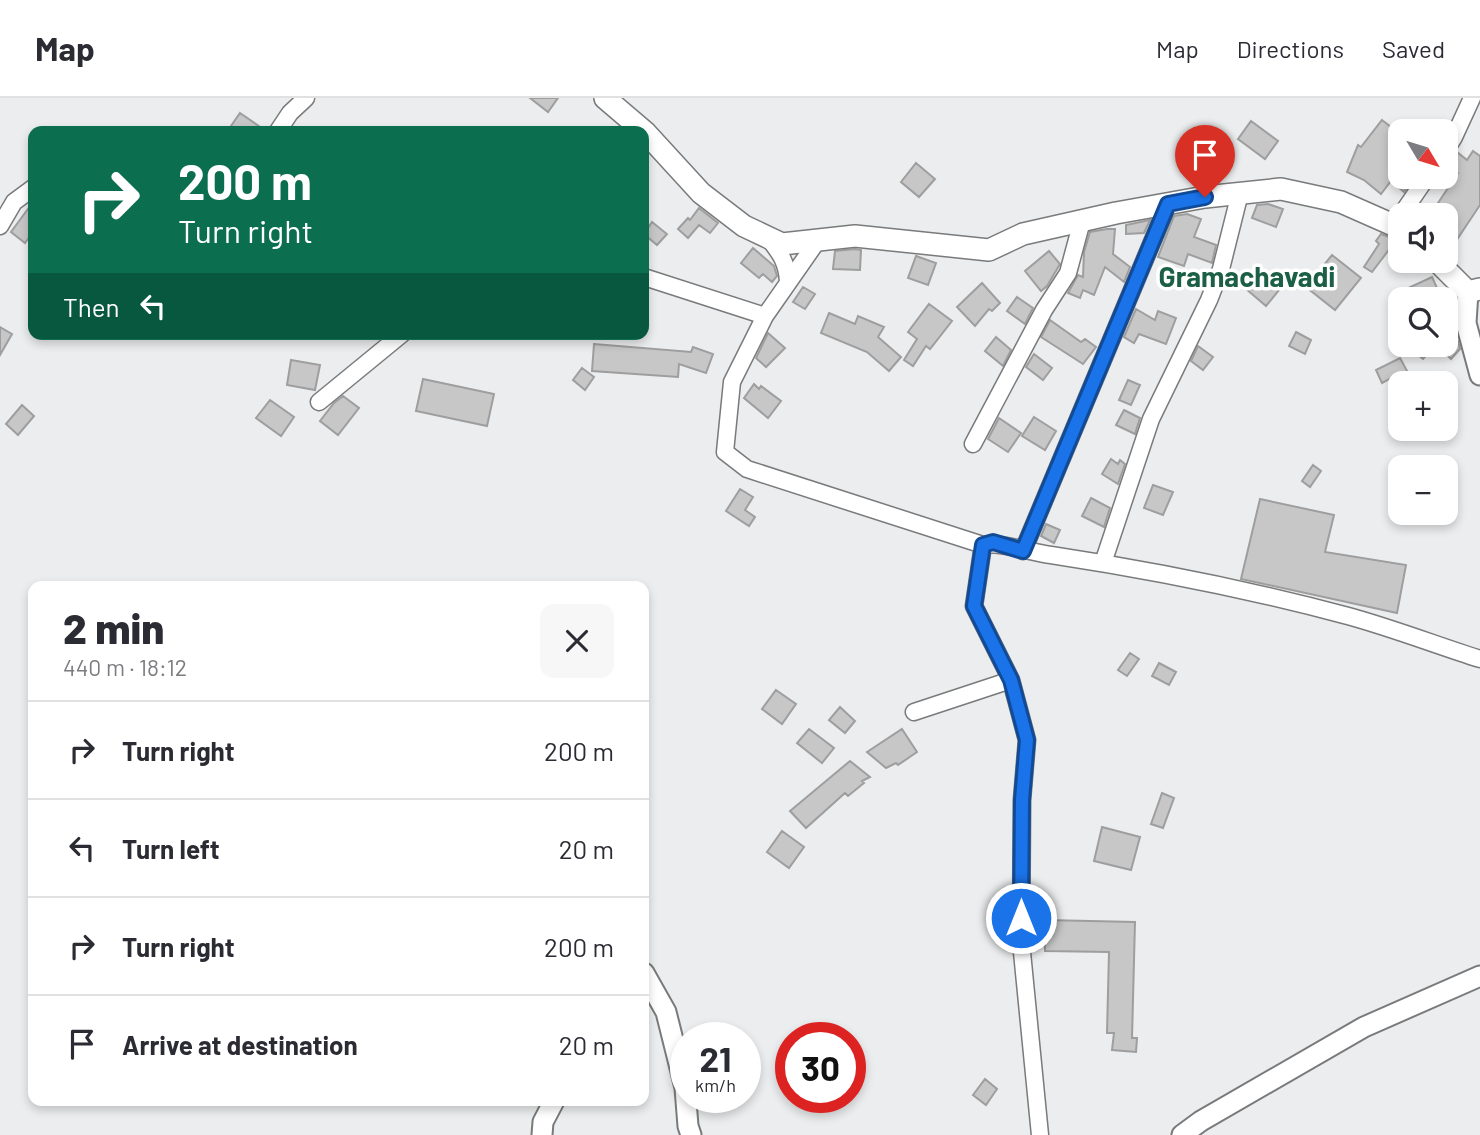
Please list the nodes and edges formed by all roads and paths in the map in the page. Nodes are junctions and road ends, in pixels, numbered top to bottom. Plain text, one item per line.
1 (306, 98) edge
2 (606, 98) edge
3 (1472, 98) edge
4 (281, 126) edge
5 (638, 126) edge
6 (1458, 128) edge
7 (649, 136) edge
8 (28, 192) edge
9 (1240, 193) junction
10 (1168, 204) junction
11 (1388, 217) edge
12 (1082, 221) junction
13 (0, 226) edge
14 (767, 237) junction
15 (818, 240) junction
16 (1452, 273) edge
17 (649, 278) edge
18 (788, 282) junction
19 (1474, 291) edge
20 (765, 316) junction
21 (395, 340) edge
22 (1480, 375) edge
23 (320, 402) dead end
24 (974, 444) dead end
25 (983, 545) junction
26 (1023, 551) junction
27 (1103, 563) junction
28 (1480, 659) edge
29 (1011, 680) junction
30 (914, 712) dead end
31 (1480, 976) edge
32 (649, 982) edge
33 (551, 1106) edge
34 (542, 1135) edge
35 (691, 1135) edge
36 (1040, 1135) edge
37 (1182, 1135) edge

1 - 4 street
2 - 5 main road
3 - 6 street
7 - 14 main road
8 - 13 street
9 - 10 main road
9 - 11 main road
9 - 27 street
10 - 12 main road
10 - 26 street
12 - 15 main road
12 - 24 street
14 - 15 main road
14 - 18 street
15 - 18 street
16 - 19 main road
17 - 20 street
18 - 20 street
19 - 22 street
20 - 25 street
21 - 23 street
25 - 26 street
25 - 29 street
26 - 27 street
27 - 28 street
29 - 30 street
29 - 36 street
31 - 37 street
32 - 35 street
33 - 34 street

